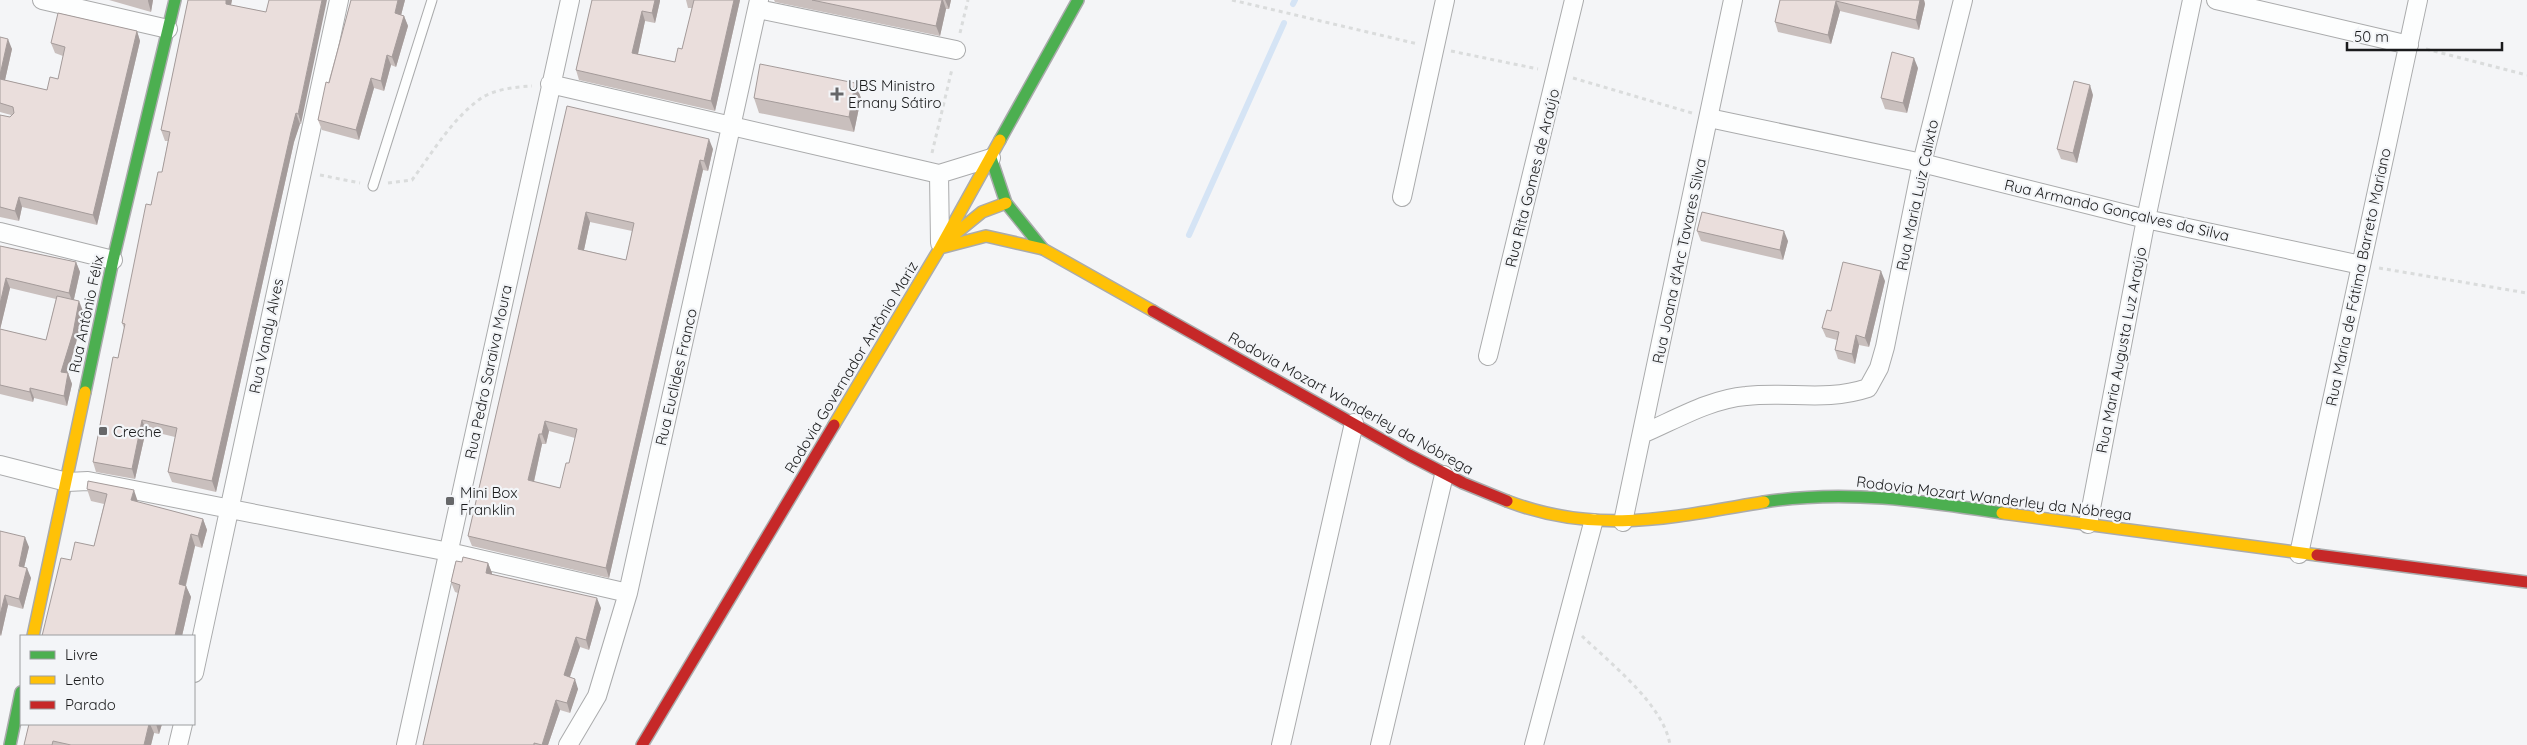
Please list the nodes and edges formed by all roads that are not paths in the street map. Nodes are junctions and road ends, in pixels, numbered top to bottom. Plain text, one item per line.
1 (42, 0) edge
2 (174, 0) edge
3 (339, 0) edge
4 (432, 0) edge
5 (570, 0) edge
6 (1078, 0) edge
7 (1445, 0) edge
8 (1574, 0) edge
9 (1732, 0) edge
10 (1963, 0) edge
11 (2192, 0) edge
12 (2216, 0) edge
13 (2418, 0) edge
14 (759, 5) edge
15 (168, 29) junction
16 (2409, 45) junction
17 (956, 50) road end
18 (550, 84) junction
19 (1709, 118) junction
20 (732, 126) junction
21 (991, 158) junction
22 (1922, 163) junction
23 (933, 172) junction
24 (373, 186) road end
25 (1402, 197) dead end
26 (1006, 203) junction
27 (980, 212) junction
28 (2146, 218) junction
29 (0, 232) edge
30 (986, 236) junction
31 (940, 248) junction
32 (1043, 249) junction
33 (114, 260) junction
34 (2361, 264) junction
35 (1488, 356) dead end
36 (1354, 423) junction
37 (1642, 434) junction
38 (0, 465) edge
39 (1444, 475) junction
40 (67, 482) junction
41 (229, 510) junction
42 (1623, 522) junction
43 (1592, 523) junction
44 (2088, 524) junction
45 (449, 552) junction
46 (2299, 554) junction
47 (2527, 582) edge
48 (628, 593) junction
49 (33, 635) edge
50 (195, 668) edge
51 (20, 697) edge
52 (183, 725) edge
53 (10, 745) edge
54 (178, 745) edge
55 (406, 745) edge
56 (568, 745) edge
57 (642, 745) edge
58 (1281, 745) edge
59 (1380, 745) edge
60 (1534, 745) edge

1 - 15 street
2 - 15 main road, Rua Antônio Félix
3 - 41 street, Rua Vandy Alves
4 - 24 lane
5 - 18 street, Rua Pedro Saraiva Moura
6 - 21 main road, Rodovia Governador Antônio Mariz
7 - 25 street
8 - 35 street, Rua Rita Gomes de Araújo
9 - 19 street, Rua Joana d'Arc Tavares Silva
10 - 22 street, Rua Maria Luiz Calixto
11 - 28 street, Rua Maria Augusta Luz Araújo
12 - 16 street
13 - 16 street, Rua Maria de Fátima Barreto Mariano
14 - 17 street
14 - 20 street, Rua Euclides Franco
15 - 33 main road, Rua Antônio Félix
16 - 34 street, Rua Maria de Fátima Barreto Mariano
18 - 20 street
18 - 45 street, Rua Pedro Saraiva Moura
19 - 22 street, Rua Armando Gonçalves da Silva
19 - 37 street, Rua Joana d'Arc Tavares Silva
20 - 23 street
20 - 48 street, Rua Euclides Franco
21 - 23 street
21 - 26 main road, Rodovia Mozart Wanderley da Nóbrega
21 - 27 main road
21 - 31 main road, Rodovia Governador Antônio Mariz
22 - 28 street, Rua Armando Gonçalves da Silva
22 - 37 street, Rua Maria Luiz Calixto
23 - 31 street
26 - 27 main road
26 - 32 main road, Rodovia Mozart Wanderley da Nóbrega
27 - 30 main road
27 - 31 main road
28 - 34 street, Rua Armando Gonçalves da Silva
28 - 44 street, Rua Maria Augusta Luz Araújo
29 - 33 street
30 - 31 main road, Rodovia Mozart Wanderley da Nóbrega
30 - 32 main road, Rodovia Mozart Wanderley da Nóbrega
31 - 57 main road, Rodovia Governador Antônio Mariz
32 - 36 main road, Rodovia Mozart Wanderley da Nóbrega
33 - 40 main road, Rua Antônio Félix
34 - 46 street, Rua Maria de Fátima Barreto Mariano
36 - 39 main road, Rodovia Mozart Wanderley da Nóbrega
36 - 58 street
37 - 42 street, Rua Joana d'Arc Tavares Silva
38 - 40 street
39 - 43 main road, Rodovia Mozart Wanderley da Nóbrega
39 - 59 street
40 - 41 street
40 - 49 main road, Rua Antônio Félix
41 - 45 street
41 - 50 street, Rua Vandy Alves
42 - 43 main road, Rodovia Mozart Wanderley da Nóbrega
42 - 44 main road, Rodovia Mozart Wanderley da Nóbrega
43 - 60 street
44 - 46 main road, Rodovia Mozart Wanderley da Nóbrega
45 - 48 street
45 - 55 street, Rua Pedro Saraiva Moura
46 - 47 main road, Rodovia Mozart Wanderley da Nóbrega
48 - 56 street, Rua Euclides Franco
51 - 53 main road
52 - 54 street

